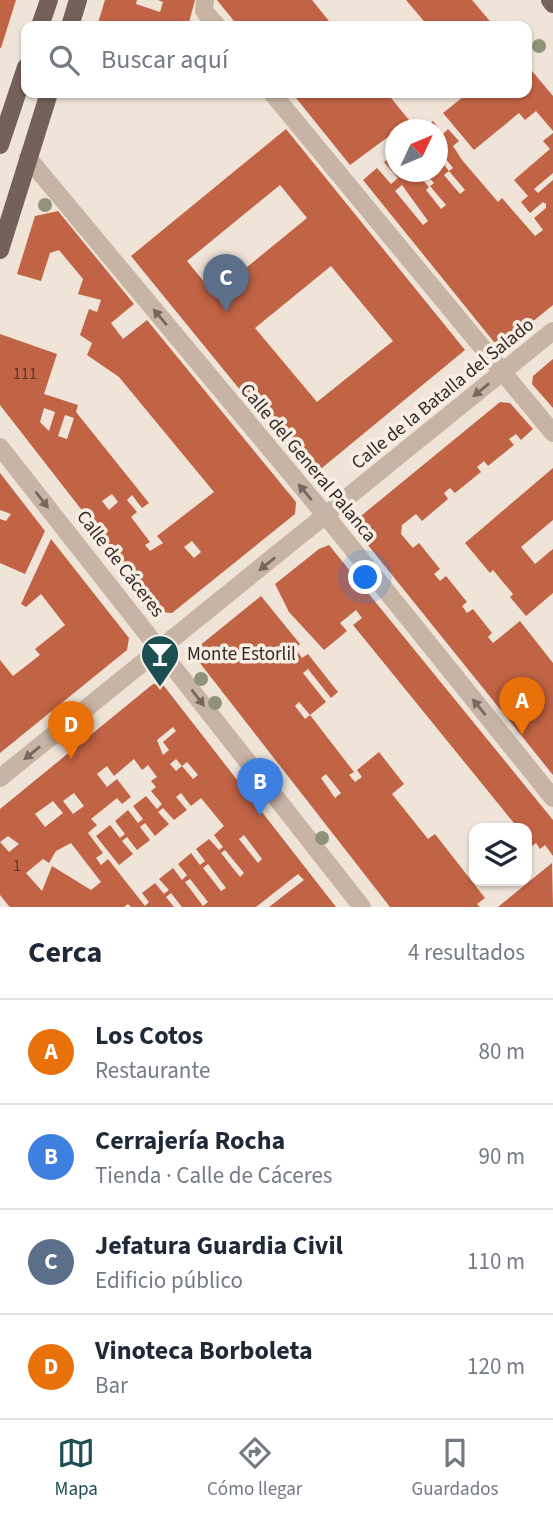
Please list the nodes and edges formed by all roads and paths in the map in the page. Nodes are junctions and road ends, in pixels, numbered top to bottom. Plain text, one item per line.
1 (48, 0) edge
2 (78, 0) edge
3 (205, 0) edge
4 (42, 21) edge
5 (72, 21) edge
6 (213, 21) edge
7 (21, 77) edge
8 (47, 98) edge
9 (276, 98) edge
10 (4, 113) edge
11 (0, 145) edge
12 (28, 158) junction
13 (0, 250) edge
14 (553, 331) edge
15 (502, 372) junction
16 (553, 433) edge
17 (0, 447) edge
18 (326, 516) junction
19 (161, 650) junction
20 (0, 778) edge
21 (553, 798) edge
22 (362, 907) edge

1 - 4 main road
2 - 5 main road
3 - 6 street
7 - 10 main road
8 - 12 main road
9 - 15 street
10 - 11 main road
12 - 13 main road
18 -> 12 street, Calle del General Palanca
14 - 15 street, Calle de la Batalla del Salado
15 - 16 street
15 -> 18 street, Calle de la Batalla del Salado
17 -> 19 street, Calle de Cáceres
18 -> 19 street, Calle de la Batalla del Salado
21 -> 18 street, Calle del General Palanca
19 -> 20 street, Calle de la Batalla del Salado
19 -> 22 street, Calle de Cáceres

